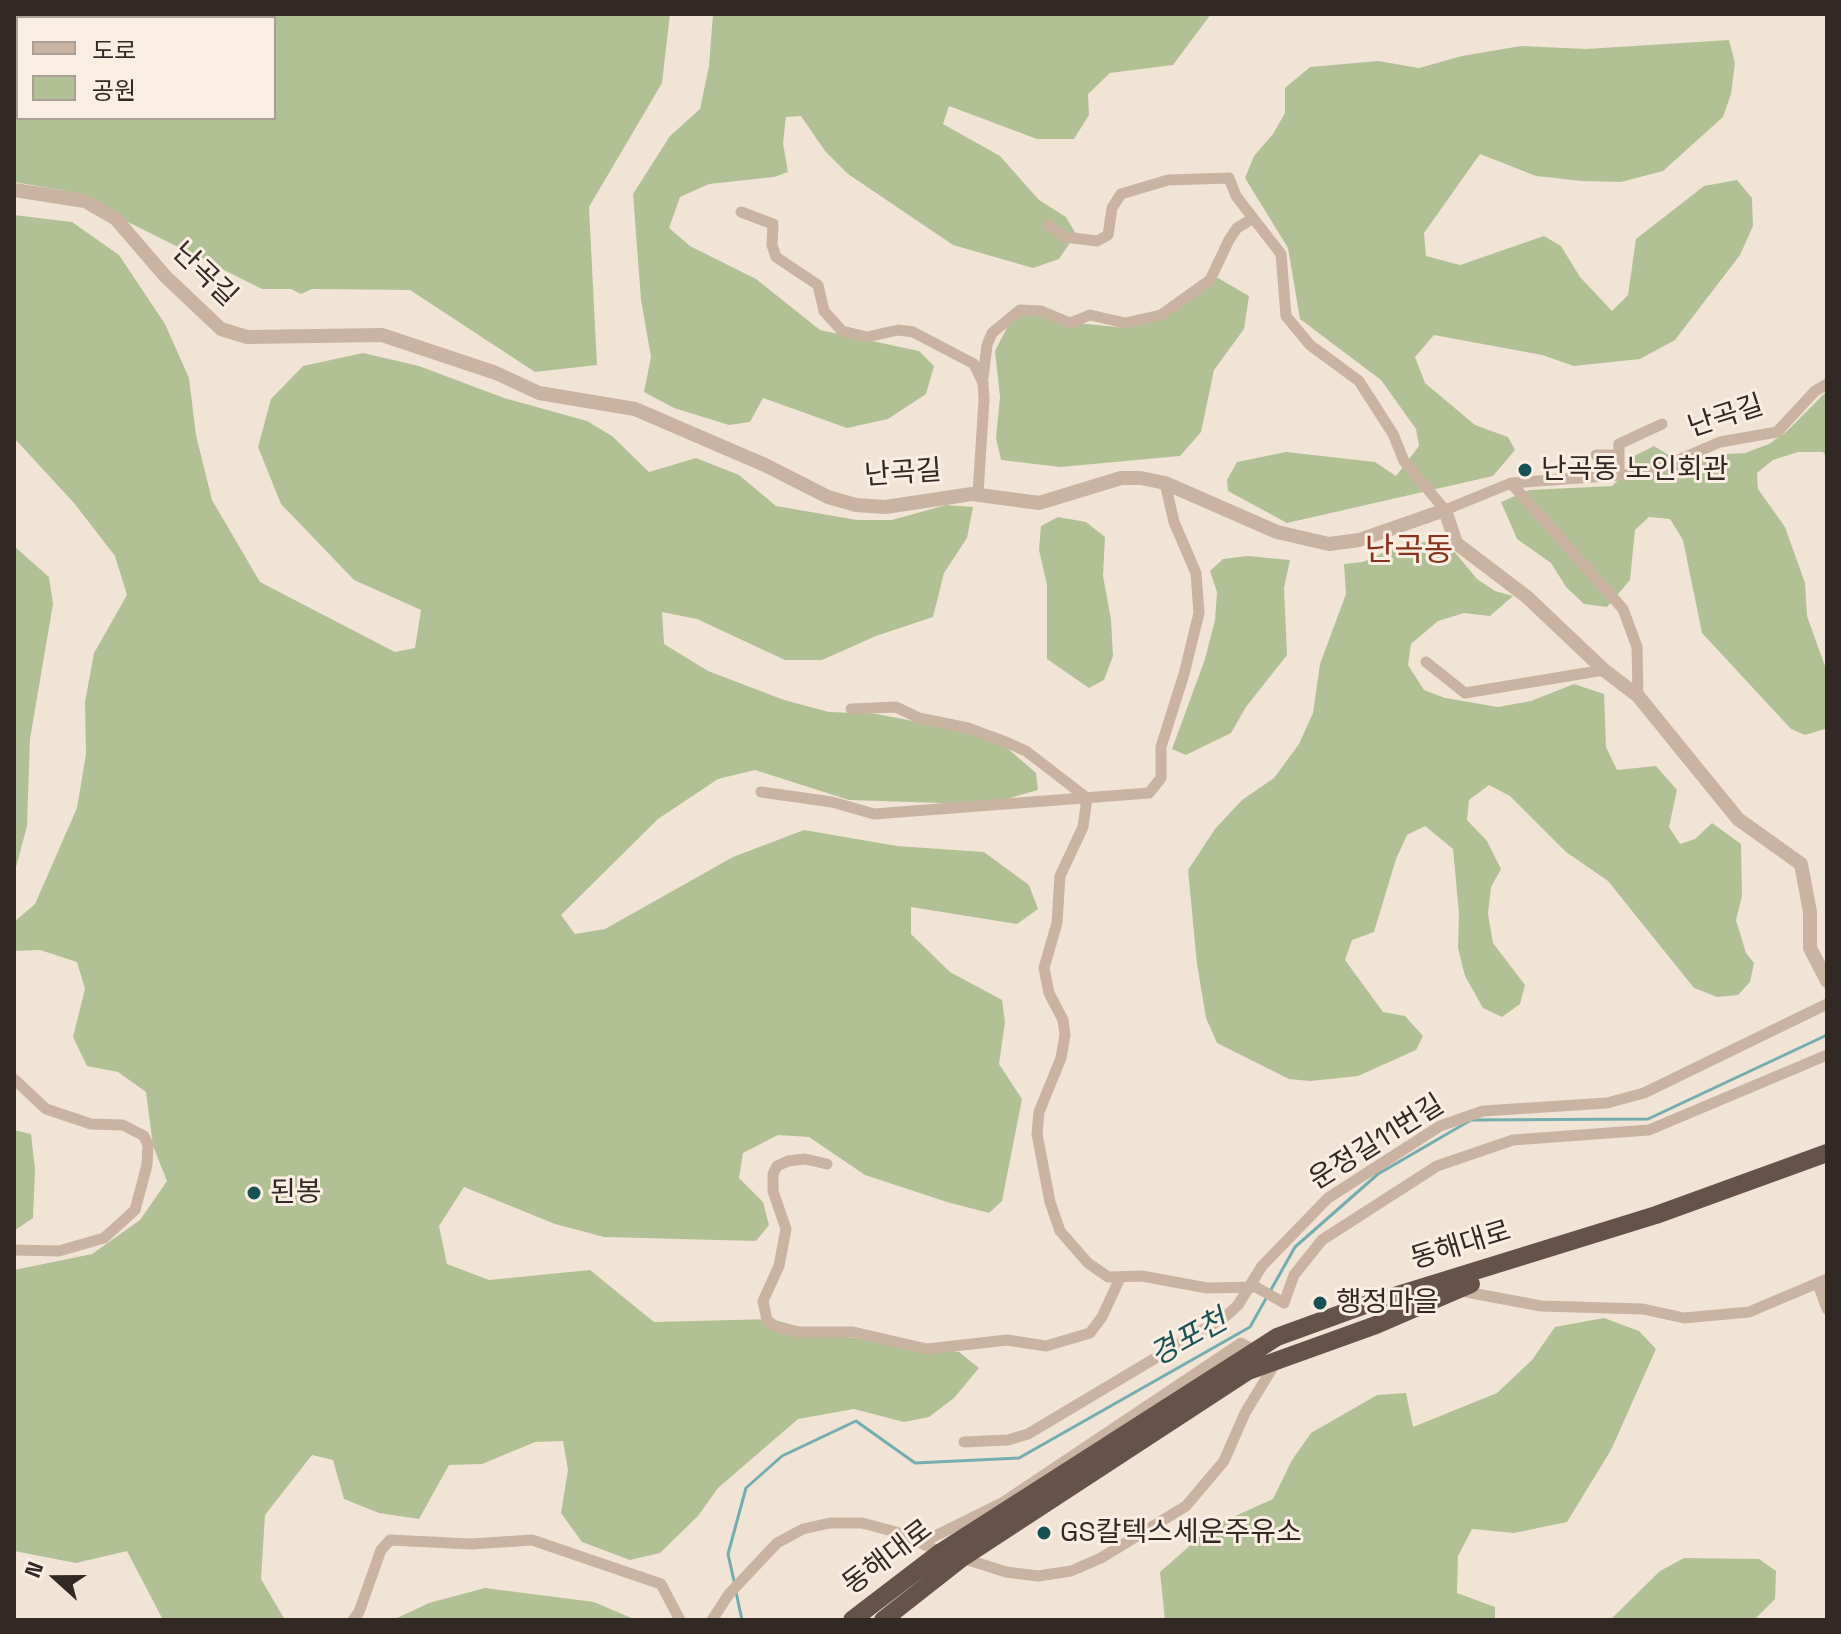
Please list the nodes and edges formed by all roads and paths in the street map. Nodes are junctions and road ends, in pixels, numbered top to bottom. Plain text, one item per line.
1 (14, 190) edge
2 (741, 212) dead end
3 (1252, 219) junction
4 (1048, 225) dead end
5 (983, 383) junction
6 (1827, 384) edge
7 (1662, 424) dead end
8 (1596, 455) dead end
9 (1617, 455) junction
10 (1619, 475) junction
11 (1165, 483) junction
12 (1511, 483) junction
13 (978, 494) junction
14 (1445, 510) junction
15 (1426, 662) dead end
16 (1604, 670) junction
17 (1638, 696) junction
18 (851, 709) dead end
19 (761, 792) dead end
20 (1087, 798) junction
21 (1827, 981) edge
22 (1827, 1004) edge
23 (1827, 1055) edge
24 (14, 1079) edge
25 (1827, 1153) edge
26 (827, 1164) dead end
27 (1827, 1166) edge
28 (14, 1250) edge
29 (1120, 1278) junction
30 (1822, 1282) edge
31 (1251, 1287) junction
32 (1454, 1290) junction
33 (1827, 1309) edge
34 (1254, 1350) junction
35 (1277, 1360) junction
36 (964, 1442) dead end
37 (921, 1543) junction
38 (941, 1552) junction
39 (962, 1558) junction
40 (353, 1620) edge
41 (680, 1620) edge
42 (712, 1620) edge
43 (852, 1620) edge
44 (883, 1620) edge

1 - 13 street, 난곡길
2 - 5 street
3 - 4 street
3 - 5 street
3 - 14 street
5 - 13 street
6 - 10 street, 난곡길
7 - 9 street
8 - 9 street
9 - 10 street
10 - 12 street, 난곡길
11 - 13 street, 난곡길
11 - 14 street, 난곡길
11 - 20 street
12 - 14 street, 난곡길
12 - 17 street
14 - 16 street
15 - 16 street
16 - 17 street
17 - 21 street
18 - 20 street
19 - 20 street
20 - 29 street
22 - 31 street, 운정길11번길
23 - 31 street
24 - 28 street
25 - 34 highway, 동해대로
26 - 29 street
27 - 32 highway, 동해대로
29 - 31 street
30 - 32 street
30 - 33 street
31 - 36 street, 운정길11번길
32 - 35 highway, 동해대로
34 - 37 street
34 - 38 highway, 동해대로
35 - 39 highway, 동해대로
35 - 39 street
37 - 38 street
37 - 42 street
38 - 43 highway, 동해대로
39 - 44 highway, 동해대로
40 - 41 street

